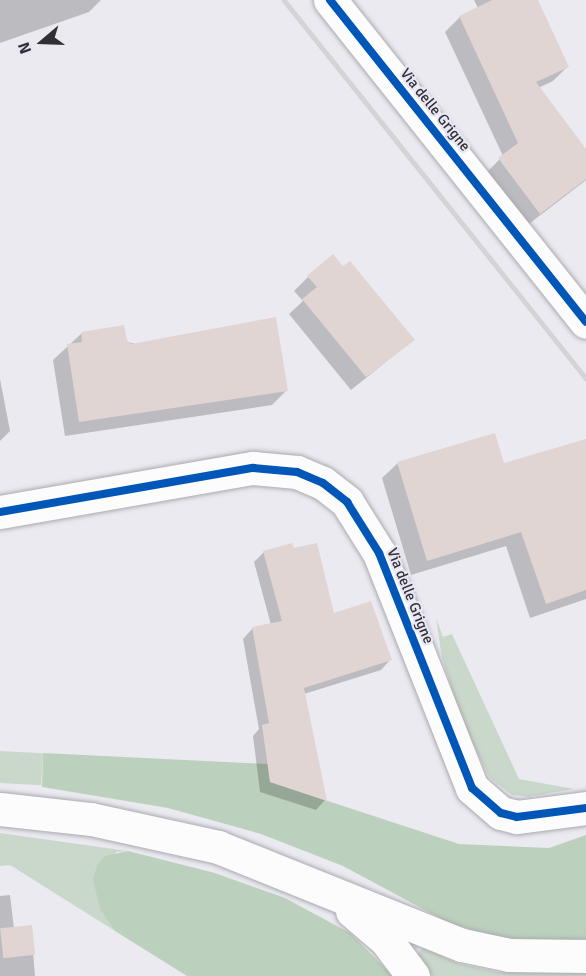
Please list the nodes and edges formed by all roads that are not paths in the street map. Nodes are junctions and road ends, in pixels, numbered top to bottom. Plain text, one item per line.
1 (330, 0) edge
2 (586, 321) edge
3 (0, 513) edge
4 (586, 808) edge
5 (0, 809) edge
6 (306, 880) junction
7 (586, 956) edge
8 (413, 976) edge

1 - 2 main road, Via delle Grigne
3 - 4 main road, Via delle Grigne
5 - 6 main road
6 - 7 main road
6 - 8 main road

